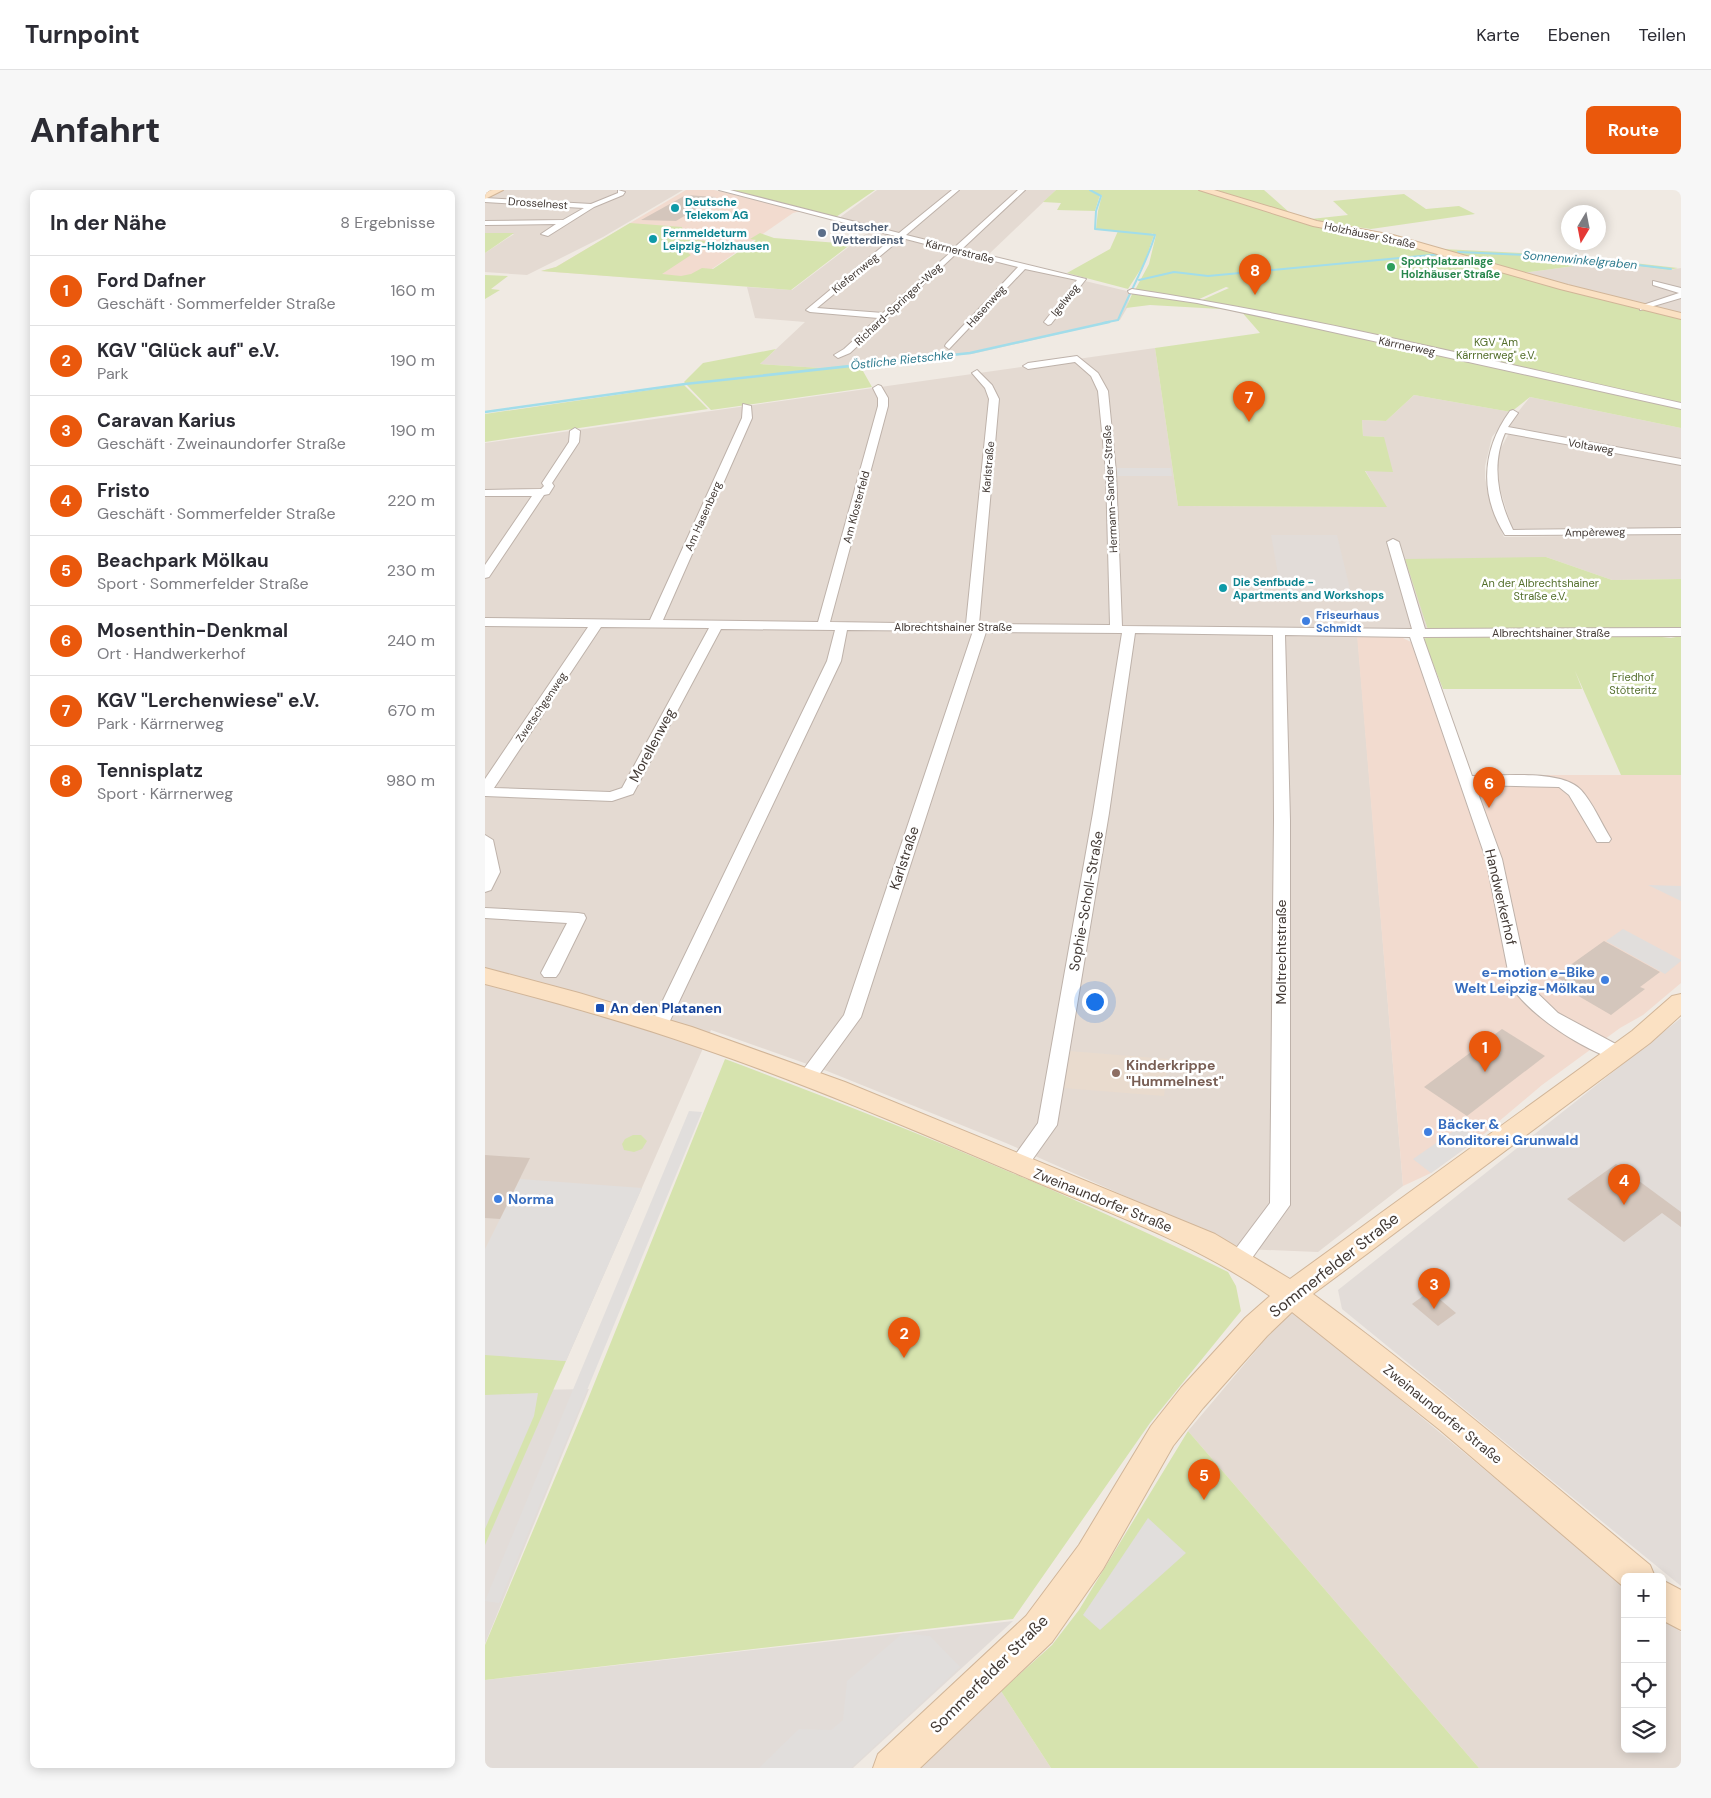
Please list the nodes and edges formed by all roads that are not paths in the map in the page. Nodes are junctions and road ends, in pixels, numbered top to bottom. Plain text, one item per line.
1 (498, 190) edge
2 (621, 190) edge
3 (722, 190) edge
4 (956, 190) edge
5 (1022, 190) edge
6 (1204, 190) edge
7 (485, 198) edge
8 (592, 206) junction
9 (565, 222) junction
10 (485, 223) edge
11 (545, 234) dead end
12 (901, 236) junction
13 (956, 250) junction
14 (1023, 266) junction
15 (1083, 279) joint
16 (1656, 283) dead end
17 (1681, 290) edge
18 (1132, 291) dead end
19 (1681, 295) edge
20 (1643, 308) junction
21 (885, 316) junction
22 (1681, 316) edge
23 (1048, 322) dead end
24 (949, 346) dead end
25 (838, 355) dead end
26 (1028, 366) dead end
27 (977, 373) dead end
28 (878, 388) dead end
29 (746, 406) dead end
30 (1681, 406) edge
31 (1513, 413) dead end
32 (1501, 429) junction
33 (575, 431) dead end
34 (1681, 462) edge
35 (485, 493) edge
36 (537, 493) junction
37 (1681, 531) edge
38 (1393, 542) dead end
39 (485, 574) edge
40 (485, 622) edge
41 (597, 623) junction
42 (655, 624) junction
43 (717, 624) junction
44 (823, 626) junction
45 (842, 626) junction
46 (976, 627) junction
47 (1122, 629) junction
48 (1279, 631) junction
49 (1681, 632) edge
50 (1418, 633) junction
51 (1468, 780) junction
52 (485, 791) edge
53 (1603, 839) dead end
54 (485, 840) edge
55 (485, 887) edge
56 (485, 913) edge
57 (550, 973) dead end
58 (485, 976) edge
59 (1681, 1002) edge
60 (659, 1025) junction
61 (1618, 1054) junction
62 (805, 1078) junction
63 (1018, 1165) junction
64 (1239, 1259) junction
65 (1291, 1294) junction
66 (1633, 1573) edge
67 (1666, 1600) edge
68 (1681, 1613) edge
69 (892, 1768) edge

1 - 7 main road
2 - 8 street
3 - 12 street, Kärrnerstraße
4 - 12 street, Kiefernweg
5 - 13 street, Richard-Springer-Weg
6 - 20 main road, Holzhäuser Straße
7 - 8 street, Drosselnest
8 - 9 street
9 - 10 street
9 - 11 street
12 - 13 street, Kärrnerstraße
12 - 21 street, Kiefernweg
13 - 14 street, Kärrnerstraße
13 - 21 street, Richard-Springer-Weg
14 - 15 street, Kärrnerstraße
14 - 24 street, Hasenweg
15 - 23 street, Igelweg
16 - 17 street
18 - 30 street, Kärrnerweg
19 - 20 street
20 - 22 main road, Holzhäuser Straße
21 - 25 street, Richard-Springer-Weg
26 - 47 street, Hermann-Sander-Straße
27 - 46 street, Karlstraße
28 - 44 street, Am Klosterfeld
29 - 42 street, Am Hasenberg
31 - 32 street
32 - 34 street, Voltaweg
32 - 37 street, Ampèreweg
33 - 36 street
35 - 36 street
36 - 39 street
38 - 50 street
40 - 41 street, Albrechtshainer Straße
41 - 42 street, Albrechtshainer Straße
41 - 52 street, Zwetschgenweg
42 - 43 street, Albrechtshainer Straße
43 - 44 street, Albrechtshainer Straße
43 - 52 street, Morellenweg
44 - 45 street, Albrechtshainer Straße
45 - 46 street, Albrechtshainer Straße
45 - 60 street
46 - 47 street, Albrechtshainer Straße
46 - 62 street, Karlstraße
47 - 48 street, Albrechtshainer Straße
47 - 63 street, Sophie-Scholl-Straße
48 - 50 street, Albrechtshainer Straße
48 - 64 street, Moltrechtstraße
49 - 50 street, Albrechtshainer Straße
50 - 51 street, Handwerkerhof
51 - 53 street
51 - 61 street, Handwerkerhof
54 - 55 street
56 - 57 street
58 - 60 main road, Zweinaundorfer Straße
59 - 61 main road, Sommerfelder Straße
60 - 62 main road, Zweinaundorfer Straße
61 - 65 main road, Sommerfelder Straße
62 - 63 main road, Zweinaundorfer Straße
63 - 64 main road, Zweinaundorfer Straße
64 - 65 main road, Zweinaundorfer Straße
65 - 66 main road, Zweinaundorfer Straße
65 - 69 main road, Sommerfelder Straße
67 - 68 main road

